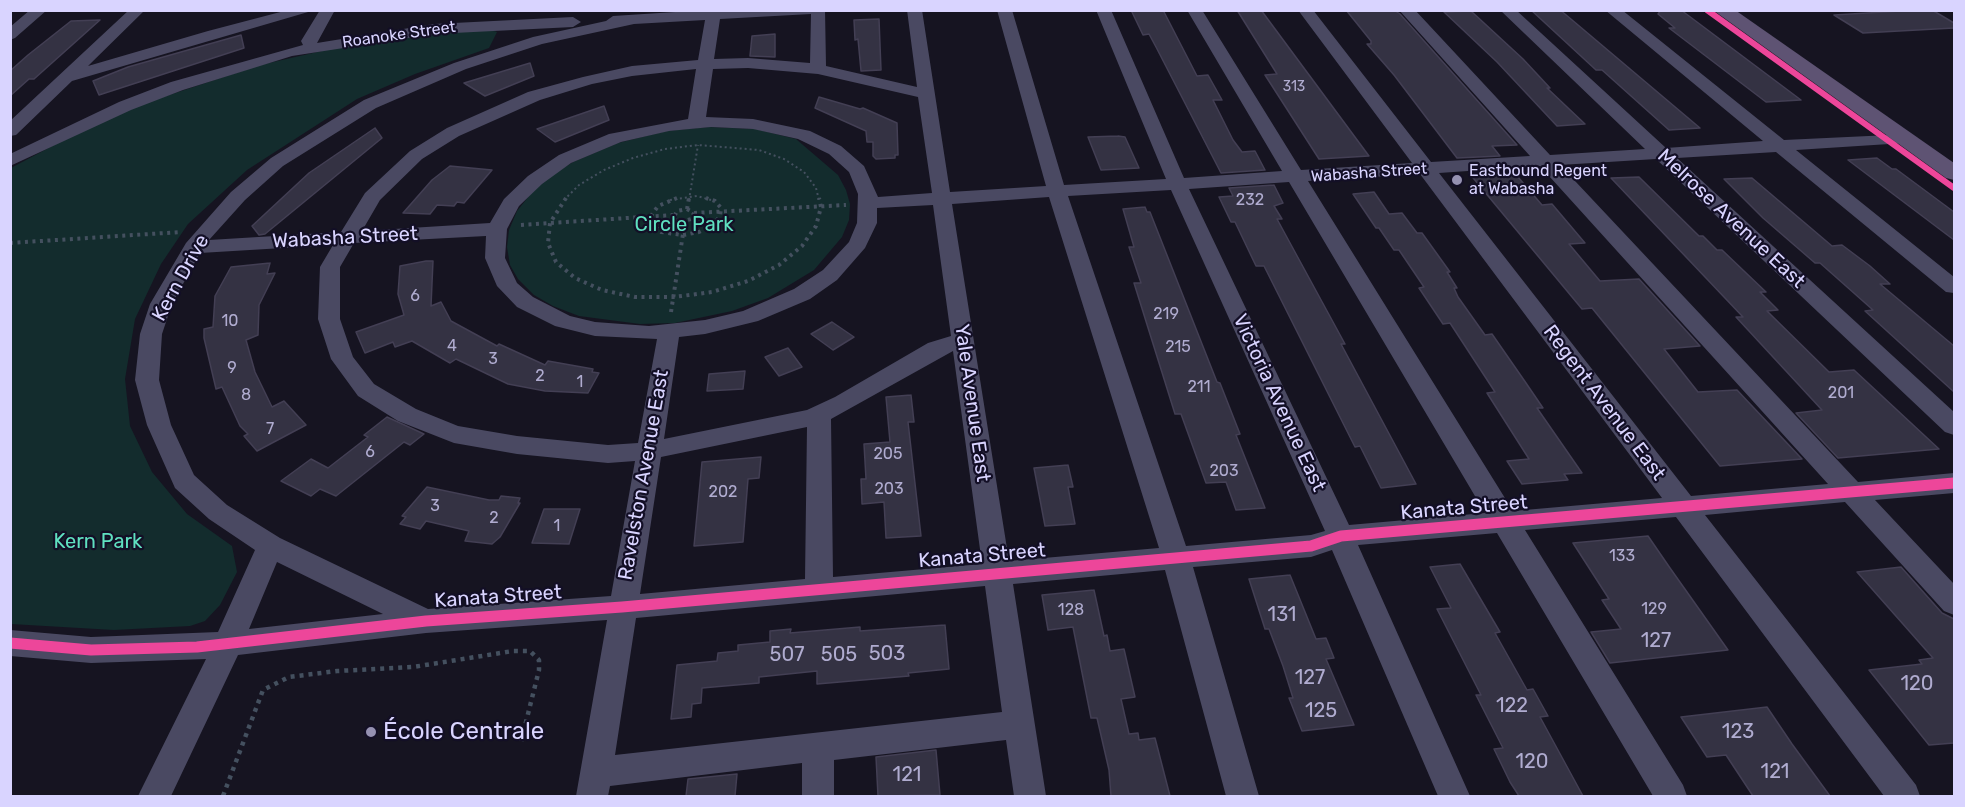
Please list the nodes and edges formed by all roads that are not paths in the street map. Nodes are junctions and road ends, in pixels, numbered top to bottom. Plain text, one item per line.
1 (40, 10) edge
2 (138, 10) edge
3 (234, 10) edge
4 (308, 10) edge
5 (328, 10) edge
6 (809, 10) edge
7 (818, 10) edge
8 (914, 10) edge
9 (1004, 10) edge
10 (1103, 10) edge
11 (1194, 10) edge
12 (1305, 10) edge
13 (1406, 10) edge
14 (1507, 10) edge
15 (1612, 10) edge
16 (1722, 10) edge
17 (713, 13) edge
18 (519, 17) edge
19 (629, 21) junction
20 (213, 34) junction
21 (10, 35) edge
22 (311, 47) junction
23 (500, 52) junction
24 (706, 64) junction
25 (818, 69) junction
26 (66, 78) junction
27 (925, 93) junction
28 (698, 122) junction
29 (10, 131) edge
30 (1905, 138) junction
31 (1783, 147) junction
32 (1662, 154) junction
33 (10, 161) edge
34 (1544, 162) junction
35 (1425, 170) junction
36 (1954, 173) edge
37 (1294, 178) junction
38 (1178, 185) junction
39 (1057, 193) junction
40 (943, 199) junction
41 (870, 203) junction
42 (498, 228) junction
43 (346, 238) junction
44 (200, 239) junction
45 (1954, 287) edge
46 (669, 332) junction
47 (963, 340) junction
48 (819, 414) junction
49 (1954, 426) edge
50 (648, 451) junction
51 (1954, 483) edge
52 (1851, 492) junction
53 (1683, 506) junction
54 (1507, 523) junction
55 (1341, 536) junction
56 (270, 546) junction
57 (1176, 558) junction
58 (997, 573) junction
59 (819, 589) junction
60 (1954, 603) edge
61 (622, 607) junction
62 (426, 621) junction
63 (10, 643) edge
64 (227, 644) junction
65 (1019, 724) junction
66 (818, 746) junction
67 (594, 784) edge
68 (154, 796) edge
69 (818, 796) edge
70 (1030, 796) edge
71 (1243, 796) edge
72 (1454, 796) edge
73 (1671, 796) edge
74 (1904, 796) edge

1 - 21 street
2 - 26 street
3 - 20 street
4 - 20 street
5 - 22 street
6 - 17 street, Roanoke Street
7 - 25 street
8 - 27 street, Yale Avenue East
9 - 39 street
10 - 38 street, Victoria Avenue East
11 - 37 street
12 - 35 street, Regent Avenue East
13 - 34 street
14 - 32 street, Melrose Avenue East
15 - 31 street
16 - 30 main road
17 - 19 street, Roanoke Street
17 - 24 street
18 - 19 street, Roanoke Street
18 - 22 street, Roanoke Street
18 - 23 street
19 - 23 street, Kern Drive
20 - 26 street
22 - 33 street, Roanoke Street
23 - 44 street, Kern Drive
24 - 25 street
24 - 28 street
24 - 43 street
25 - 27 street
26 - 29 street
27 - 40 street, Yale Avenue East
28 - 41 street
28 - 42 street
30 - 31 street, Wabasha Street
30 - 36 main road
31 - 32 street, Wabasha Street
31 - 45 street
32 - 34 street, Wabasha Street
32 - 49 street, Melrose Avenue East
34 - 35 street, Wabasha Street
34 - 52 street
35 - 37 street, Wabasha Street
35 - 53 street, Regent Avenue East
37 - 38 street, Wabasha Street
37 - 54 street
38 - 39 street, Wabasha Street
38 - 55 street, Victoria Avenue East
39 - 40 street, Wabasha Street
39 - 57 street
40 - 41 street, Wabasha Street
40 - 47 street, Yale Avenue East
41 - 46 street
42 - 43 street, Wabasha Street
42 - 46 street
43 - 44 street, Wabasha Street
43 - 50 street
44 - 56 street, Kern Drive
46 - 50 street, Ravelston Avenue East
47 - 48 street
47 - 58 street, Yale Avenue East
48 - 50 street
48 - 59 street
50 - 61 street, Ravelston Avenue East
51 - 52 street, Kanata Street
52 - 53 street, Kanata Street
52 - 60 street
53 - 54 street, Kanata Street
53 - 74 street, Regent Avenue East
54 - 55 street, Kanata Street
54 - 73 street
55 - 57 street, Kanata Street
55 - 72 street, Victoria Avenue East
56 - 62 street, Kern Drive
56 - 64 street
57 - 58 street, Kanata Street
57 - 71 street
58 - 59 street, Kanata Street
58 - 65 street, Yale Avenue East
59 - 61 street, Kanata Street
61 - 62 street, Kanata Street
61 - 67 street, Ravelston Avenue East
62 - 64 street, Kanata Street
63 - 64 street, Kanata Street
64 - 68 street
65 - 66 street
65 - 70 street, Yale Avenue East
66 - 67 street
66 - 69 street

